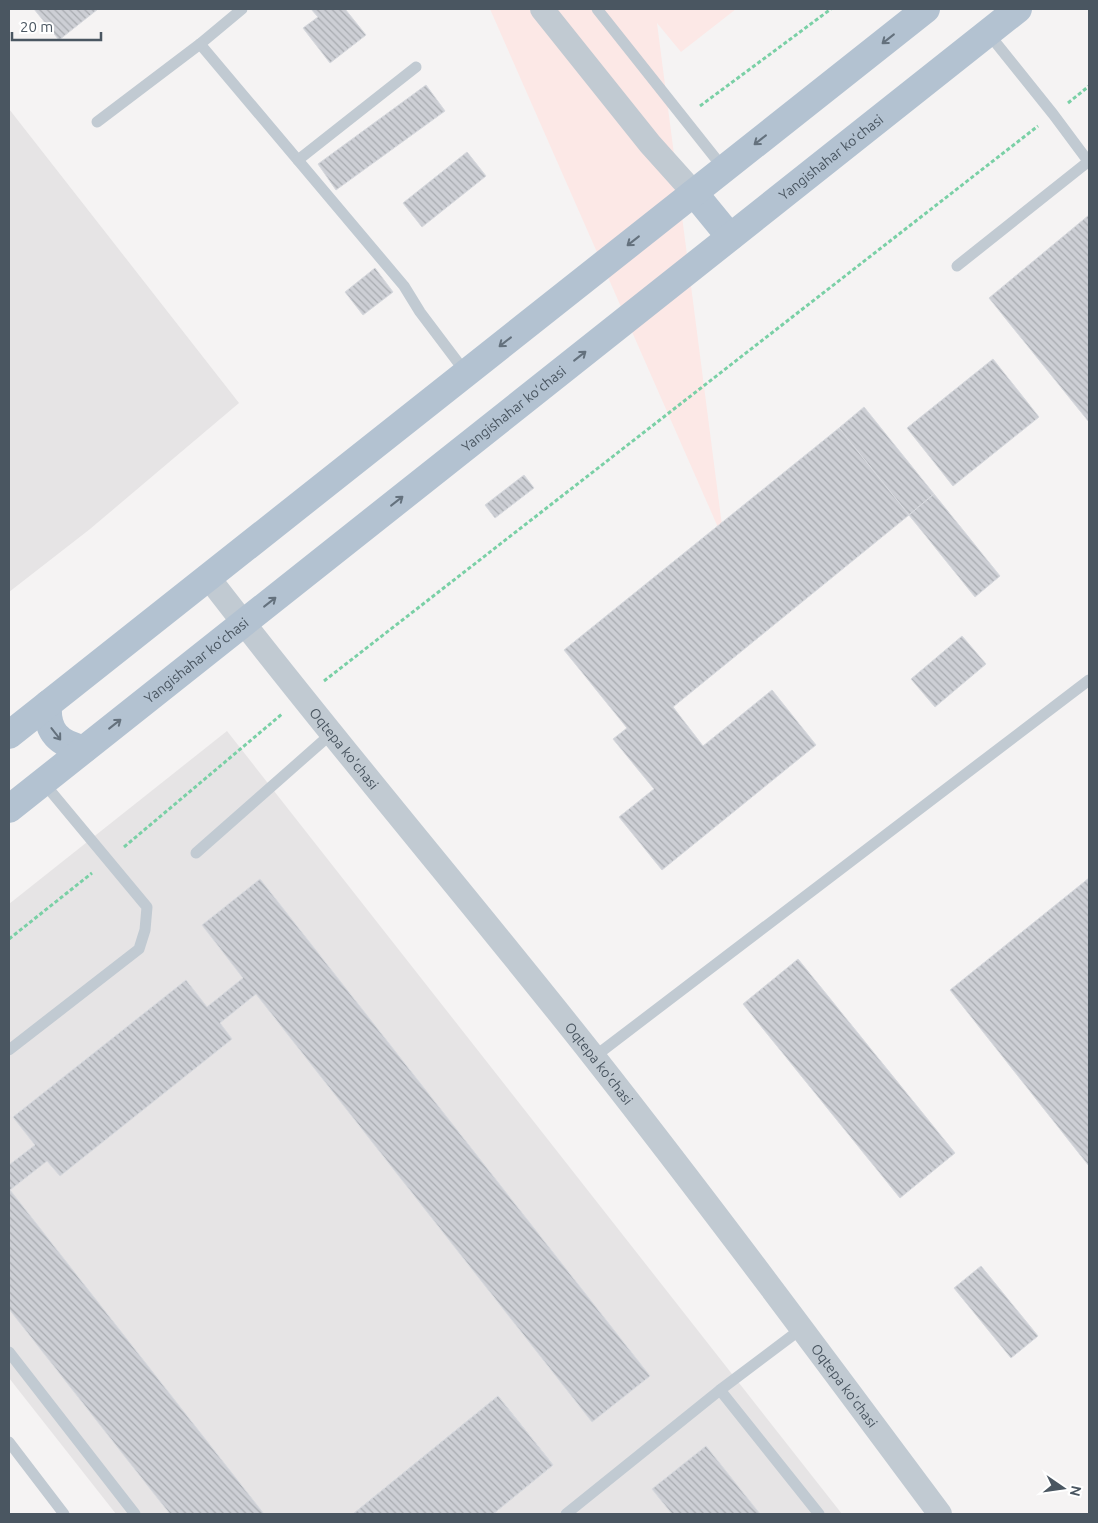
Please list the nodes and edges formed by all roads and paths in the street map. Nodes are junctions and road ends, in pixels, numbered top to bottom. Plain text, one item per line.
1 (242, 9) edge
2 (542, 9) edge
3 (597, 9) edge
4 (831, 9) edge
5 (926, 9) edge
6 (1018, 9) edge
7 (988, 32) junction
8 (200, 44) junction
9 (416, 68) dead end
10 (1089, 86) edge
11 (1053, 114) junction
12 (684, 118) junction
13 (97, 122) dead end
14 (298, 160) junction
15 (1089, 161) edge
16 (724, 169) junction
17 (694, 193) junction
18 (730, 237) junction
19 (957, 266) dead end
20 (466, 373) junction
21 (208, 577) junction
22 (243, 623) junction
23 (1089, 680) edge
24 (303, 697) junction
25 (48, 704) junction
26 (331, 734) junction
27 (9, 735) edge
28 (84, 749) junction
29 (43, 782) junction
30 (9, 809) edge
31 (196, 853) dead end
32 (108, 861) junction
33 (9, 939) edge
34 (9, 1050) edge
35 (594, 1057) junction
36 (802, 1329) junction
37 (9, 1352) edge
38 (720, 1390) junction
39 (9, 1442) edge
40 (64, 1514) edge
41 (135, 1514) edge
42 (566, 1514) edge
43 (819, 1514) edge
44 (940, 1514) edge

1 - 8 lane
2 - 17 street
3 - 12 lane
4 - 12 path
5 -> 16 main road
6 - 7 main road, Yangishahar ko‘chasi
7 - 11 lane
7 - 18 main road, Yangishahar ko‘chasi
8 - 13 lane
8 - 14 lane
9 - 14 lane
10 - 11 path
11 - 15 lane
11 - 24 path
12 - 16 lane
14 - 20 lane
15 - 19 lane
16 - 17 main road
17 - 18 main road
17 -> 20 main road
22 -> 18 main road, Yangishahar ko‘chasi
20 - 21 main road
21 - 22 street, Oqtepa ko'chasi
21 - 25 main road
22 - 24 street, Oqtepa ko'chasi
28 -> 22 main road, Yangishahar ko‘chasi
23 - 35 lane
24 - 26 street, Oqtepa ko'chasi
24 - 32 path
25 - 27 main road
25 -> 28 main road
26 - 31 lane
26 - 35 street, Oqtepa ko'chasi
28 - 29 main road, Yangishahar ko‘chasi
29 - 30 main road, Yangishahar ko‘chasi
29 - 32 lane
32 - 33 path
32 - 34 lane
35 - 36 street, Oqtepa ko'chasi
36 - 38 lane
36 - 44 street, Oqtepa ko'chasi
37 - 41 lane
38 - 42 lane
38 - 43 lane
39 - 40 lane

